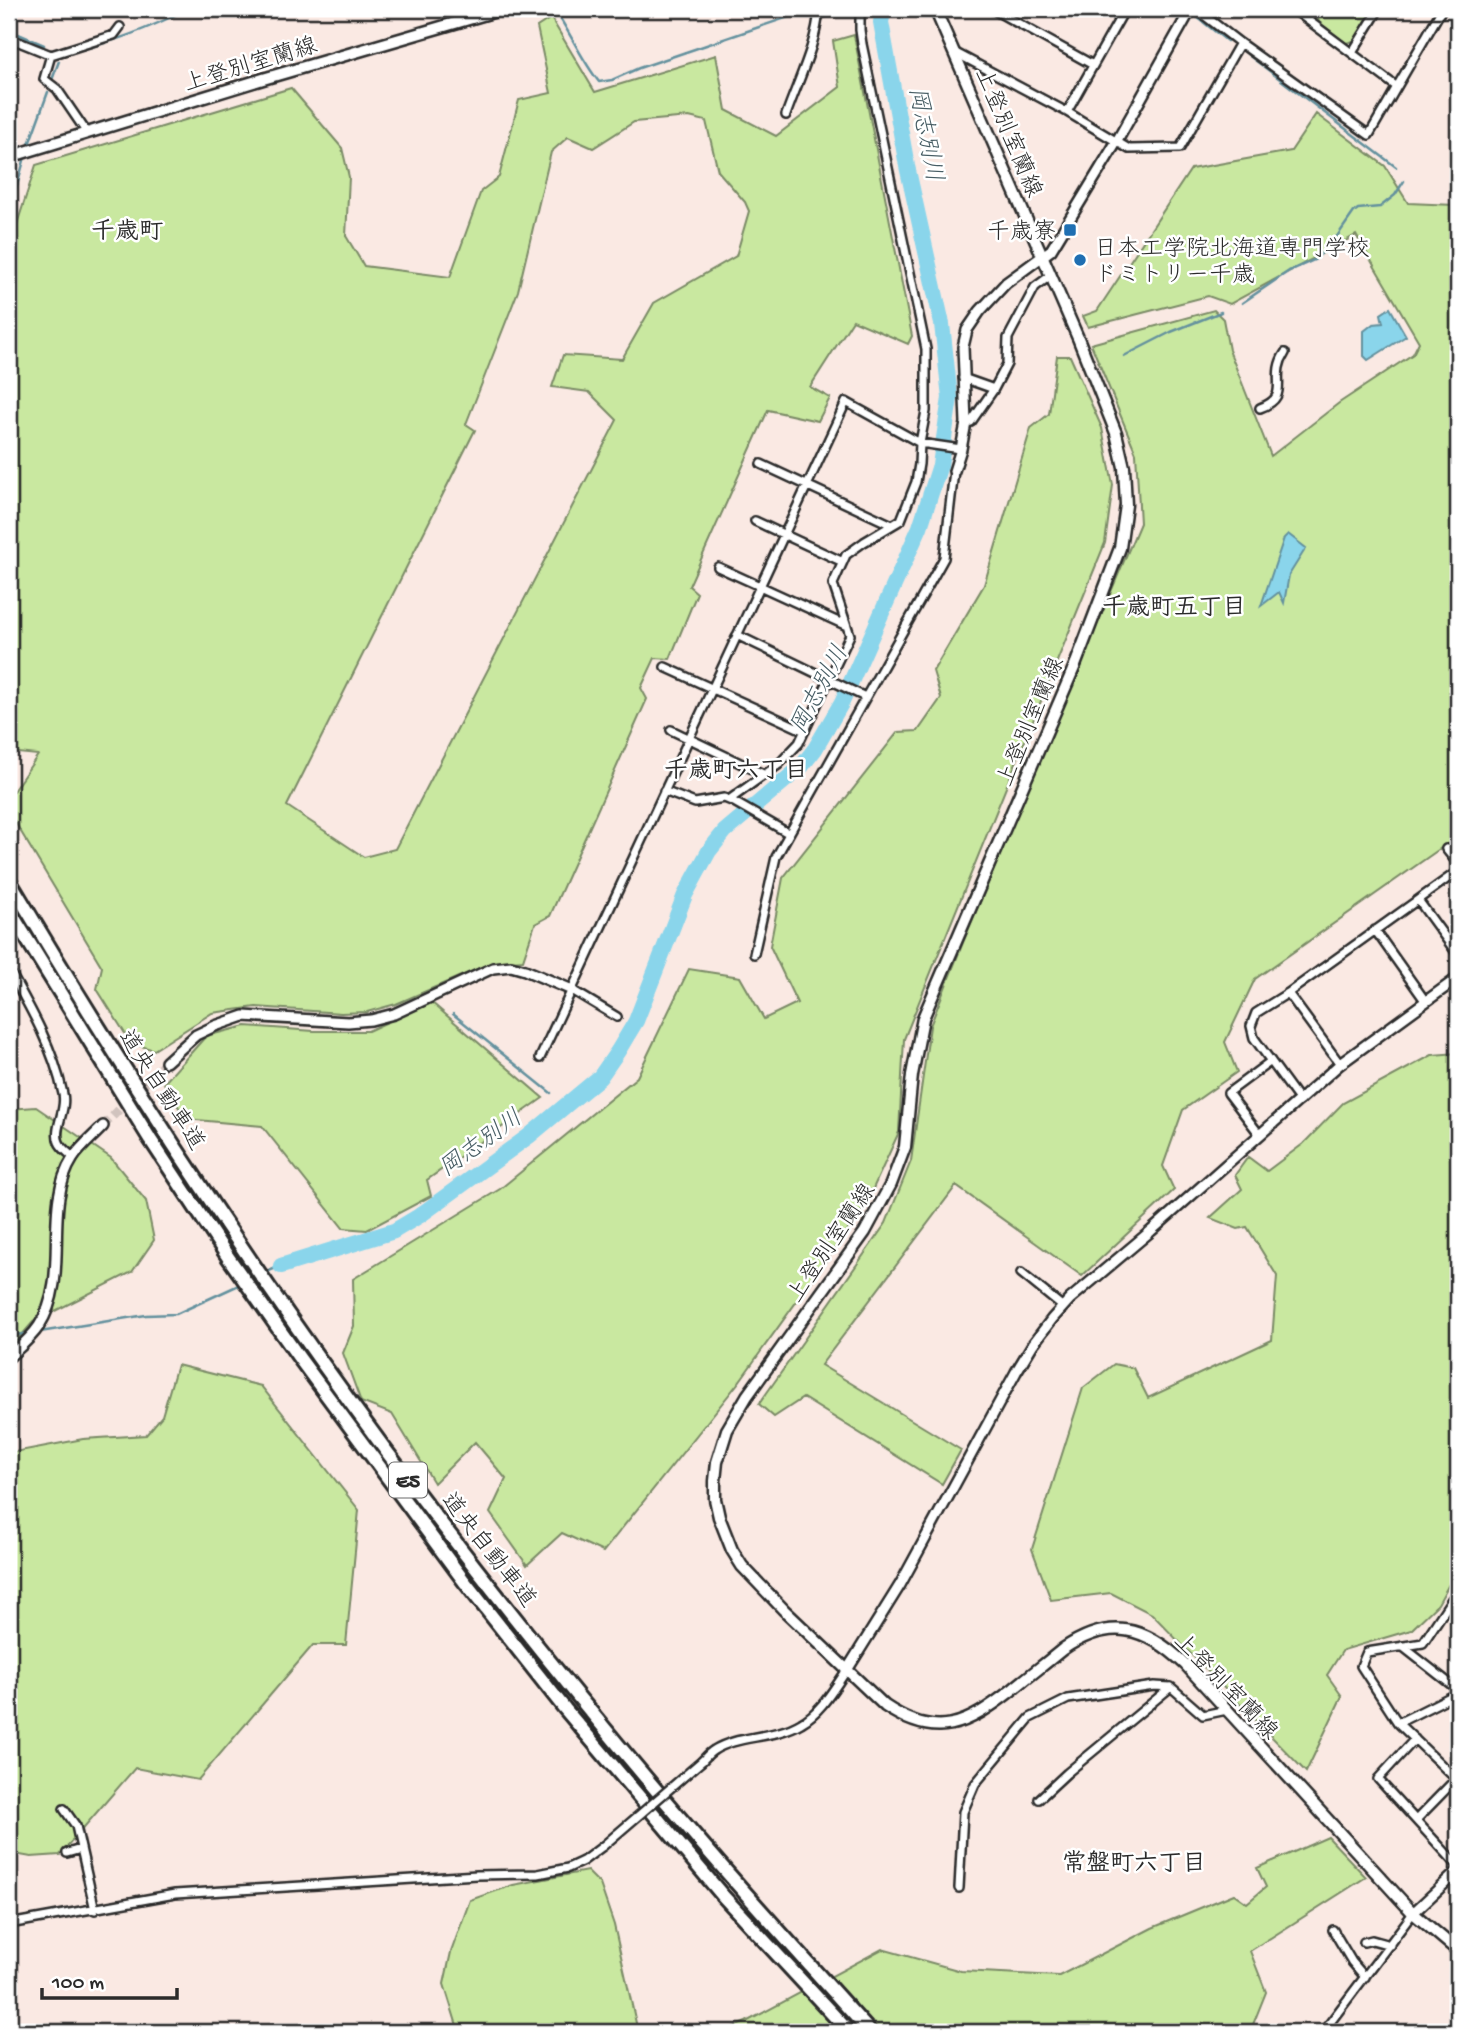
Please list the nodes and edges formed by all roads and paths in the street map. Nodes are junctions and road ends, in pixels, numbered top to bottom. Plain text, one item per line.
1 (503, 9) edge
2 (836, 9) edge
3 (860, 9) edge
4 (935, 9) edge
5 (992, 9) edge
6 (1109, 9) edge
7 (1191, 9) edge
8 (1196, 9) edge
9 (1293, 9) edge
10 (1315, 9) edge
11 (1378, 9) edge
12 (1442, 9) edge
13 (819, 11) edge
14 (1123, 12) edge
15 (1308, 20) junction
16 (120, 27) dead end
17 (9, 38) edge
18 (1240, 43) junction
19 (954, 52) junction
20 (1352, 53) junction
21 (51, 55) junction
22 (1093, 65) junction
23 (1397, 86) junction
24 (1067, 112) junction
25 (786, 115) dead end
26 (87, 133) junction
27 (1117, 141) junction
28 (9, 157) edge
29 (1042, 257) junction
30 (1050, 276) junction
31 (1285, 353) dead end
32 (964, 378) junction
33 (994, 389) junction
34 (1259, 408) dead end
35 (966, 423) junction
36 (923, 443) junction
37 (961, 449) junction
38 (761, 464) dead end
39 (954, 471) joint
40 (807, 485) junction
41 (755, 522) dead end
42 (892, 525) junction
43 (785, 534) junction
44 (843, 562) junction
45 (718, 567) dead end
46 (760, 586) junction
47 (847, 626) junction
48 (737, 635) junction
49 (666, 667) dead end
50 (827, 680) junction
51 (712, 689) junction
52 (861, 695) junction
53 (671, 730) dead end
54 (804, 731) junction
55 (689, 738) junction
56 (763, 774) junction
57 (664, 791) junction
58 (731, 801) junction
59 (788, 833) junction
60 (1446, 849) dead end
61 (1458, 864) edge
62 (1458, 871) edge
63 (9, 880) edge
64 (1418, 900) junction
65 (9, 910) edge
66 (1375, 930) junction
67 (754, 954) dead end
68 (1458, 955) edge
69 (9, 970) edge
70 (1458, 978) edge
71 (572, 990) junction
72 (1288, 993) junction
73 (1426, 1002) junction
74 (617, 1017) dead end
75 (540, 1058) dead end
76 (166, 1062) tunnel mouth
77 (1271, 1062) junction
78 (1340, 1064) junction
79 (1300, 1101) junction
80 (103, 1126) tunnel mouth
81 (1260, 1135) junction
82 (74, 1158) junction
83 (1021, 1273) dead end
84 (1063, 1307) junction
85 (9, 1357) edge
86 (1458, 1590) edge
87 (1402, 1646) junction
88 (847, 1670) junction
89 (1171, 1687) junction
90 (1458, 1691) edge
91 (1227, 1710) junction
92 (1398, 1723) junction
93 (1415, 1740) junction
94 (1457, 1778) edge
95 (1039, 1799) dead end
96 (64, 1809) dead end
97 (1416, 1820) junction
98 (81, 1849) junction
99 (66, 1853) dead end
100 (1458, 1869) edge
101 (1455, 1882) edge
102 (959, 1888) dead end
103 (95, 1910) junction
104 (1413, 1913) junction
105 (9, 1924) edge
106 (1334, 1930) dead end
107 (1364, 1942) dead end
108 (1390, 1945) junction
109 (1458, 1951) edge
110 (1365, 1977) junction
111 (849, 2032) edge
112 (870, 2032) edge
113 (1323, 2032) edge

1 - 26 main road, 上登別室蘭線
2 - 13 street
3 - 36 street
4 - 19 main road, 上登別室蘭線
5 - 22 street
6 - 14 street
7 - 27 street
8 - 18 street
9 - 15 street
10 - 15 street
11 - 20 street
12 - 23 street
13 - 25 street
14 - 22 street
15 - 20 street
16 - 21 street
17 - 21 street
18 - 23 street
18 - 27 street
19 - 24 street
19 - 29 main road, 上登別室蘭線
20 - 23 street
21 - 26 street
22 - 24 street
24 - 27 street
26 - 28 main road, 上登別室蘭線
27 - 29 street
29 - 30 main road, 上登別室蘭線
29 - 32 street
30 - 33 street
30 - 88 main road, 上登別室蘭線
31 - 34 street
32 - 33 street
32 - 35 street
33 - 35 street
35 - 37 street
36 - 37 street
36 - 40 street
36 - 42 street
37 - 39 street
38 - 40 street
39 - 52 street
40 - 42 street
40 - 43 street
41 - 43 street
42 - 44 street
43 - 44 street
43 - 46 street
44 - 47 street
45 - 46 street
46 - 47 street
46 - 48 street
47 - 50 street
48 - 50 street
48 - 51 street
49 - 51 street
50 - 52 street
50 - 54 street
51 - 54 street
51 - 55 street
52 - 59 street
53 - 55 street
54 - 56 street
55 - 56 street
55 - 57 street
56 - 58 street
57 - 58 street
57 - 71 street
58 - 59 street
59 - 67 street
60 - 61 street
62 - 64 street
63 - 112 highway, 道央自動車道 / E5
64 - 66 street
64 - 68 street
65 - 111 highway, 道央自動車道 / E5
66 - 72 street
66 - 73 street
69 - 82 street
70 - 73 street
71 - 74 street
71 - 75 street
71 - 76 street
72 - 77 street
72 - 78 street
73 - 78 street
77 - 79 street
77 - 81 street
78 - 79 street
79 - 81 street
80 - 82 street
81 - 84 street
82 - 85 street
83 - 84 street
84 - 88 street
86 - 87 street
87 - 90 street
87 - 92 street
88 - 91 main road, 上登別室蘭線
88 - 103 street, bridge
89 - 91 street
89 - 95 street
89 - 102 street
90 - 92 street
91 - 104 main road, 上登別室蘭線
92 - 93 street
93 - 94 street
93 - 97 street
94 - 97 street
96 - 98 street
97 - 100 street
98 - 99 street
98 - 103 street
100 - 101 street
101 - 104 street
103 - 105 street
104 - 108 street
104 - 109 main road, 上登別室蘭線
106 - 110 street
107 - 108 street
108 - 110 street
110 - 113 street

